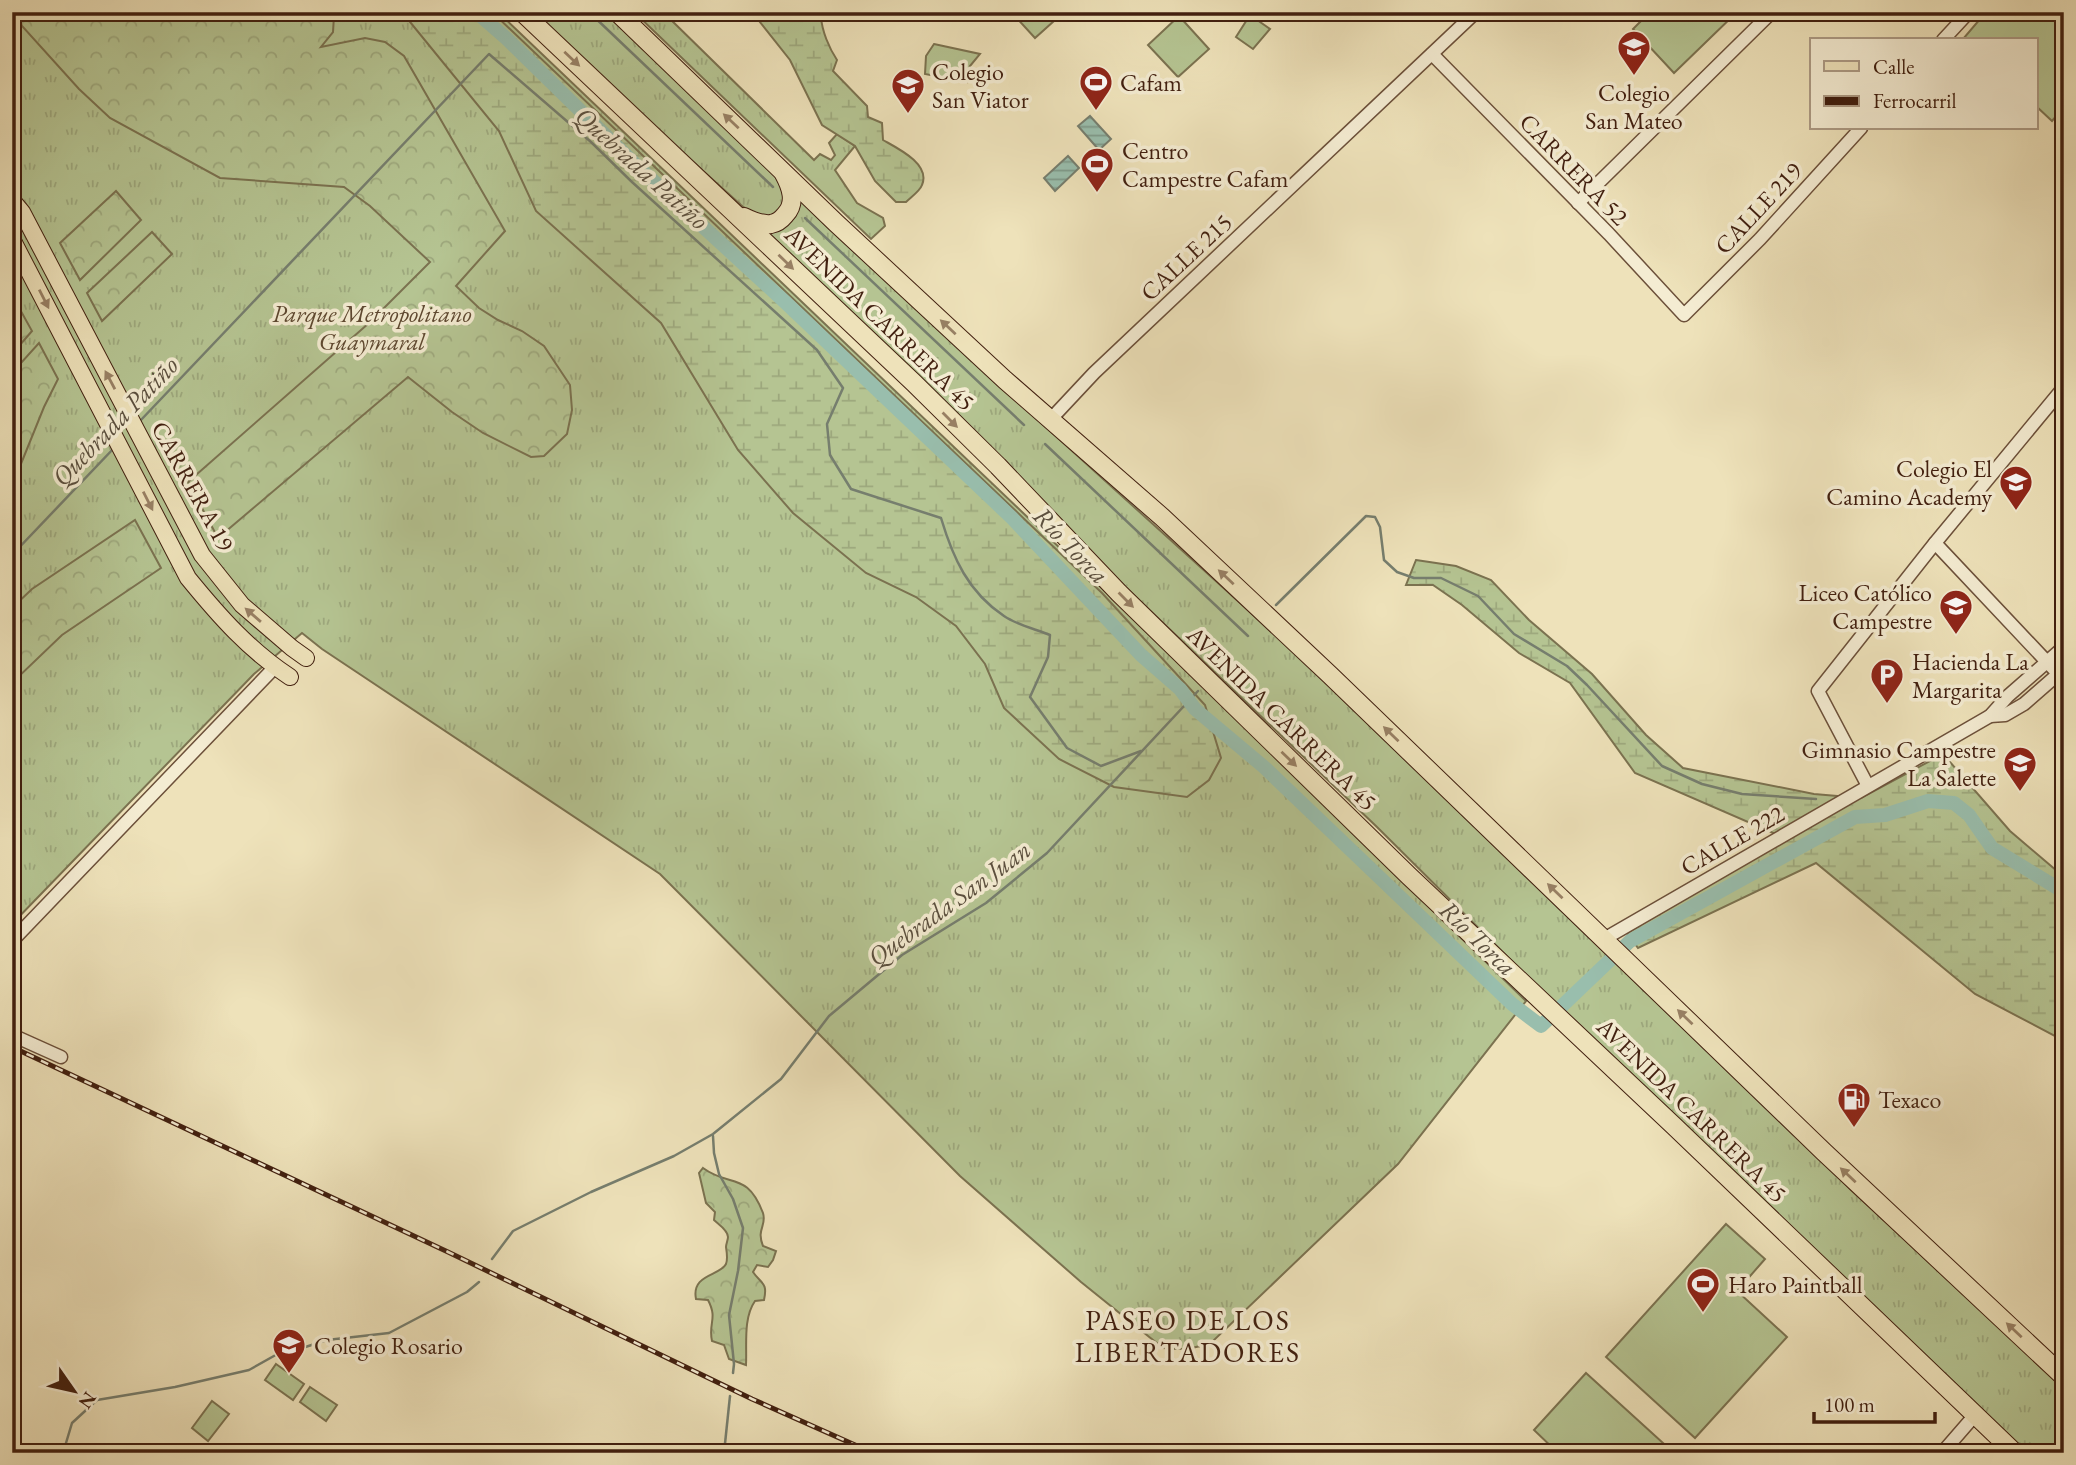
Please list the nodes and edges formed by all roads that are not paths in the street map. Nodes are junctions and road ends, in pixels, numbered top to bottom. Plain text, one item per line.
1 (522, 12) edge
2 (617, 12) edge
3 (1476, 12) edge
4 (1772, 12) edge
5 (1969, 12) edge
6 (1945, 38) edge
7 (1432, 54) junction
8 (1859, 130) edge
9 (780, 168) junction
10 (12, 200) edge
11 (1578, 203) junction
12 (737, 215) junction
13 (12, 239) edge
14 (1685, 316) joint
15 (2064, 387) edge
16 (1050, 419) junction
17 (1935, 543) junction
18 (2064, 647) edge
19 (304, 657) joint
20 (2048, 663) junction
21 (284, 673) junction
22 (2062, 674) edge
23 (1990, 716) junction
24 (1868, 786) junction
25 (1604, 939) junction
26 (12, 941) edge
27 (12, 1035) edge
28 (61, 1057) dead end
29 (2064, 1377) edge
30 (1975, 1415) junction
31 (1942, 1453) edge
32 (2015, 1453) edge

1 -> 12 highway, AVENIDA CARRERA 45
9 -> 2 highway, AVENIDA CARRERA 45
3 - 7 street, CALLE 215
4 - 11 street
5 - 6 street
7 - 11 street, CARRERA 52
7 - 16 street, CALLE 215
8 - 14 street, CALLE 219
9 - 12 highway
16 -> 9 highway, AVENIDA CARRERA 45
19 -> 10 main road, CARRERA 19
11 - 14 street, CARRERA 52
12 -> 30 highway, AVENIDA CARRERA 45
13 -> 21 main road, CARRERA 19
15 - 17 street
25 -> 16 highway, AVENIDA CARRERA 45
17 - 20 street
17 - 24 street
18 - 20 street, CALLE 222
19 - 21 street
20 - 22 street
20 - 23 street, CALLE 222
21 - 26 street
22 - 23 street, CALLE 222
23 - 24 street, CALLE 222
24 - 25 street, CALLE 222
29 -> 25 highway, AVENIDA CARRERA 45
27 - 28 street
30 - 31 street
30 - 32 highway, AVENIDA CARRERA 45

